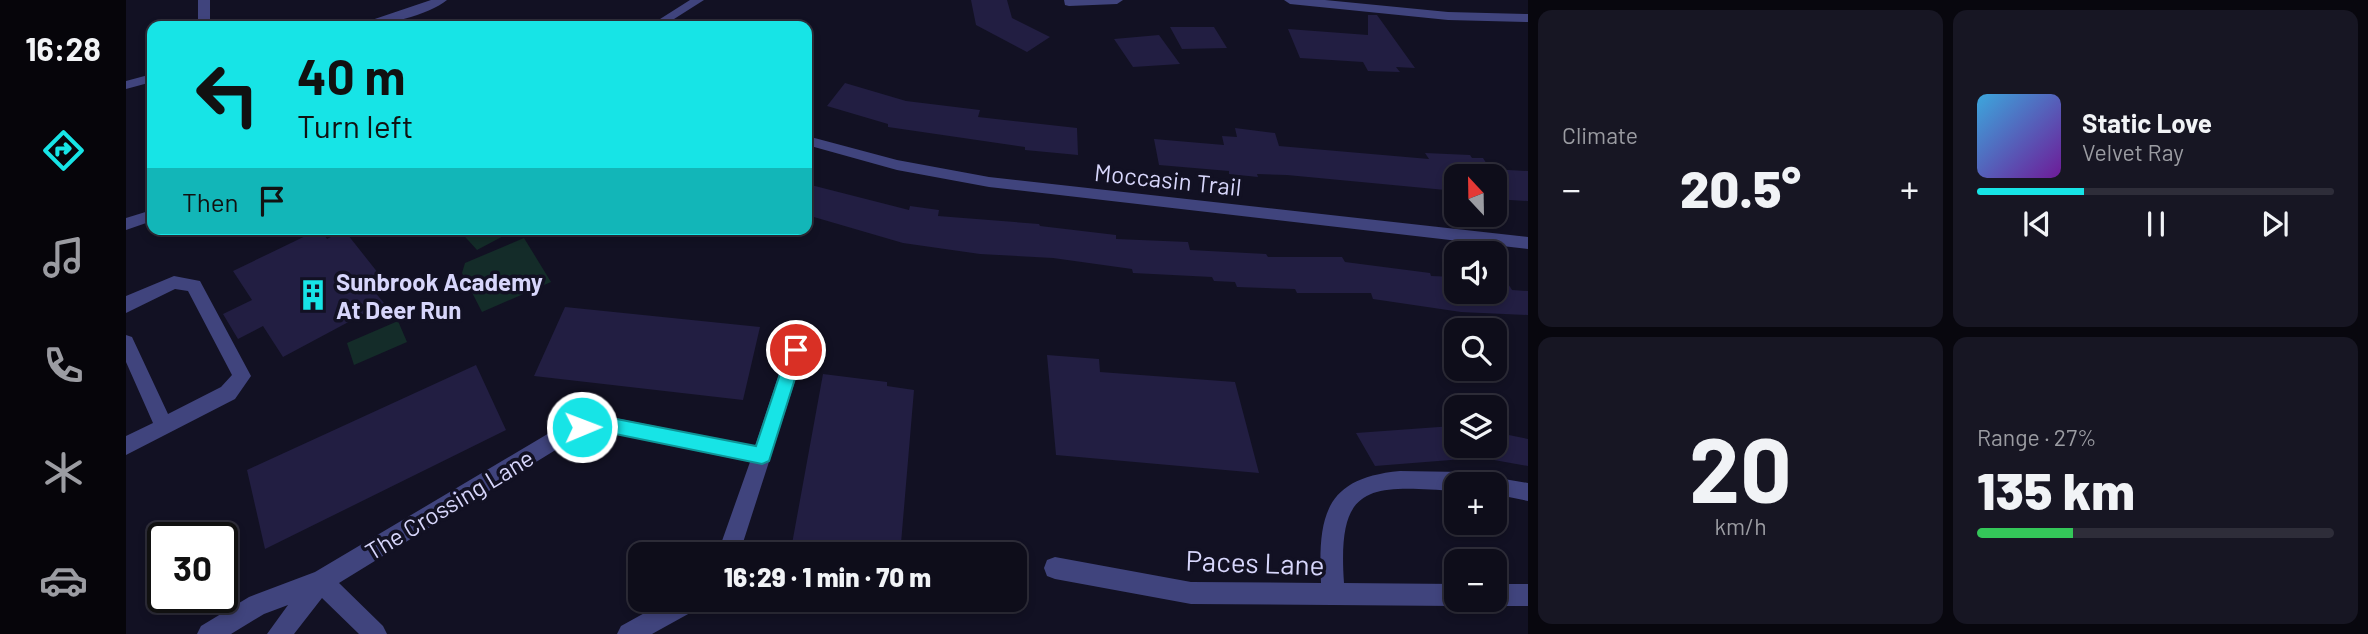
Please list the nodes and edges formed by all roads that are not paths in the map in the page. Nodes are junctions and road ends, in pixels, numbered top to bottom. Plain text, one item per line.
1 (204, 0) edge
2 (441, 0) edge
3 (698, 0) edge
4 (1117, 0) edge
5 (1290, 0) edge
6 (1069, 2) dead end
7 (1528, 18) edge
8 (204, 21) edge
9 (380, 21) edge
10 (663, 21) edge
11 (147, 79) edge
12 (126, 85) edge
13 (812, 142) edge
14 (147, 217) edge
15 (126, 224) edge
16 (1528, 243) edge
17 (126, 306) edge
18 (126, 342) edge
19 (796, 350) dead end
20 (164, 426) junction
21 (126, 446) edge
22 (762, 456) junction
23 (1444, 482) edge
24 (1507, 488) edge
25 (1528, 492) edge
26 (732, 542) edge
27 (1055, 568) dead end
28 (321, 581) junction
29 (1333, 594) junction
30 (1444, 595) edge
31 (1507, 595) edge
32 (1528, 595) edge
33 (669, 612) edge
34 (209, 634) edge
35 (279, 634) edge
36 (375, 634) edge
37 (629, 634) edge

1 - 8 street
2 - 9 street
3 - 10 street
4 - 6 street
5 - 7 street
11 - 12 street
13 - 16 street, Moccasin Trail
14 - 15 street
17 - 20 street
18 - 20 street
19 - 22 street
20 - 21 street
22 - 26 street
22 - 28 street, The Crossing Lane
23 - 29 street
24 - 25 street
27 - 29 street, Paces Lane
28 - 34 street, The Crossing Lane
28 - 35 street, The Crossing Lane
28 - 36 street
29 - 30 street, Paces Lane
31 - 32 street
33 - 37 street

